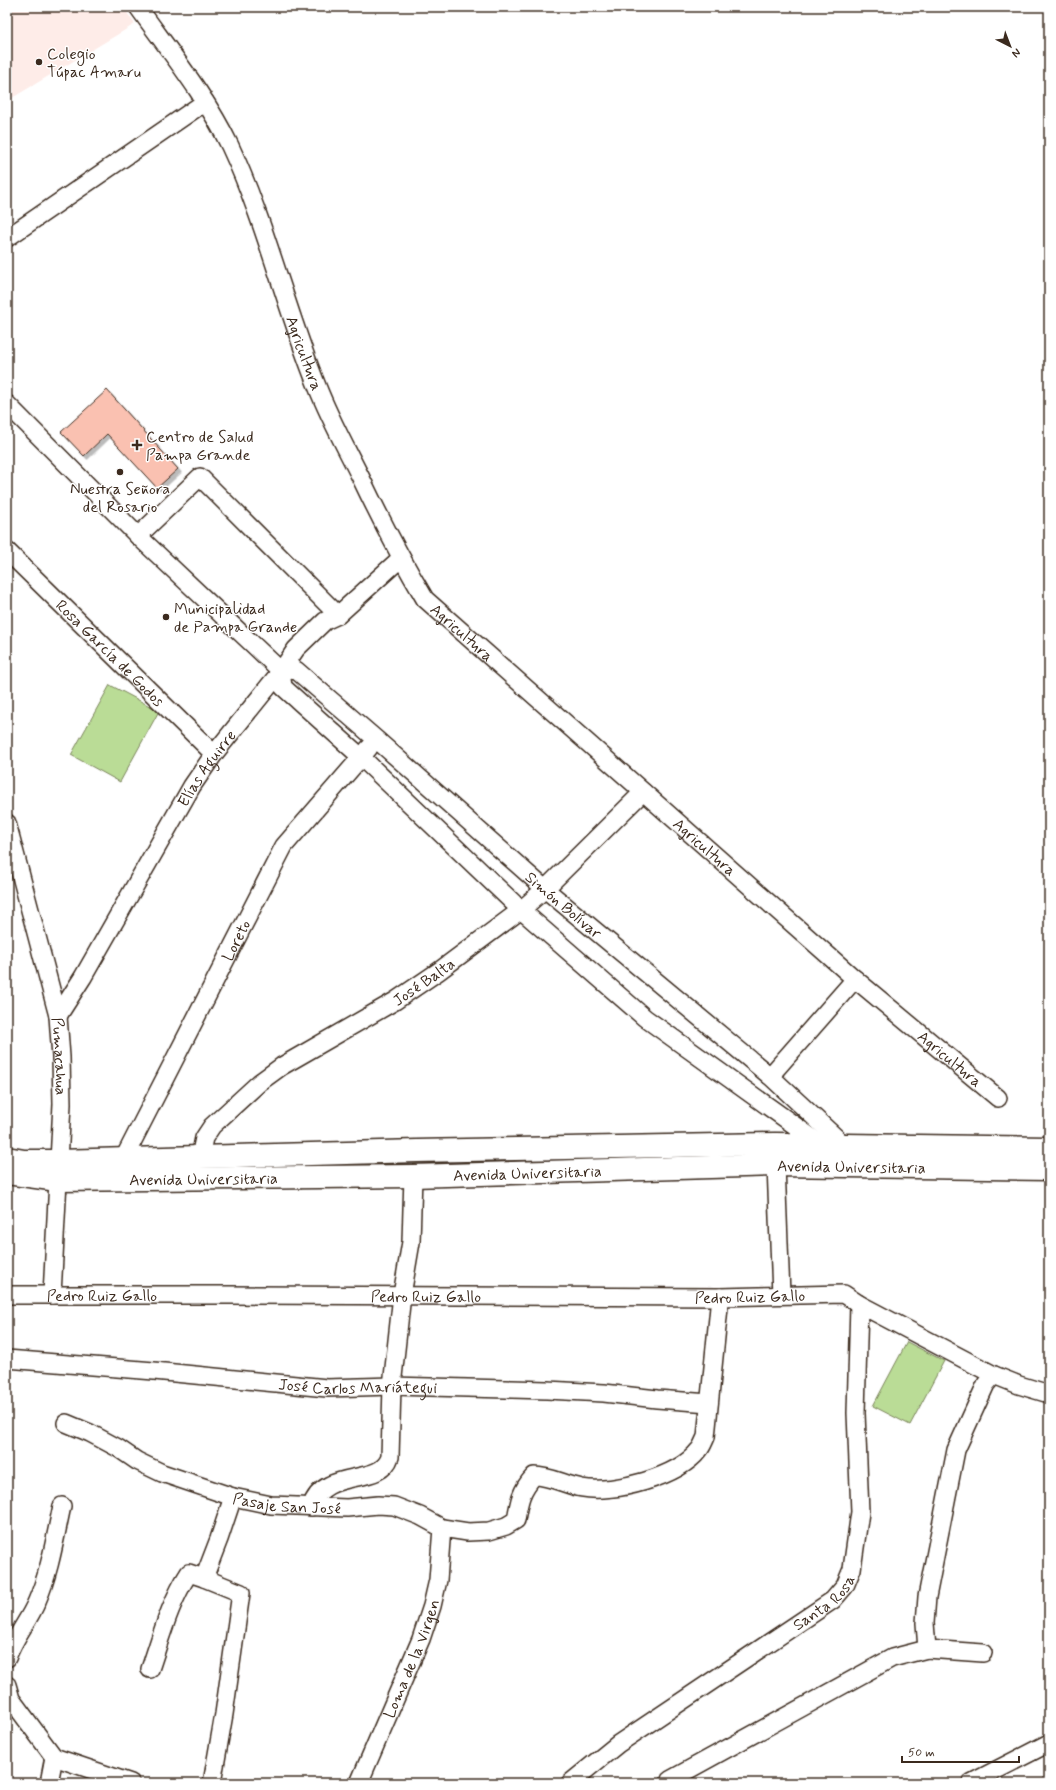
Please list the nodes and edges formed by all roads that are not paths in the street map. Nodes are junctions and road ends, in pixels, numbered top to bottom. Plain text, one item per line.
1 (138, 7) edge
2 (205, 102) junction
3 (7, 238) edge
4 (7, 404) edge
5 (138, 536) junction
6 (7, 552) edge
7 (401, 558) junction
8 (338, 615) junction
9 (282, 671) junction
10 (377, 740) junction
11 (214, 754) junction
12 (361, 757) junction
13 (643, 792) junction
14 (7, 823) edge
15 (545, 889) junction
16 (521, 910) junction
17 (855, 979) junction
18 (58, 1016) junction
19 (770, 1076) junction
20 (998, 1098) dead end
21 (822, 1145) junction
22 (844, 1145) junction
23 (1049, 1148) edge
24 (200, 1157) junction
25 (7, 1158) edge
26 (123, 1160) junction
27 (776, 1165) junction
28 (1049, 1169) edge
29 (58, 1171) junction
30 (7, 1173) edge
31 (413, 1176) junction
32 (781, 1294) junction
33 (52, 1295) junction
34 (402, 1295) junction
35 (7, 1296) edge
36 (720, 1297) junction
37 (859, 1304) junction
38 (7, 1359) edge
39 (994, 1375) junction
40 (392, 1386) junction
41 (1049, 1394) edge
42 (709, 1403) junction
43 (66, 1423) dead end
44 (233, 1497) junction
45 (62, 1506) dead end
46 (311, 1507) junction
47 (442, 1528) junction
48 (204, 1578) junction
49 (927, 1649) junction
50 (983, 1653) dead end
51 (7, 1658) edge
52 (150, 1669) dead end
53 (7, 1685) edge
54 (1049, 1743) edge
55 (54, 1757) junction
56 (670, 1780) dead end
57 (49, 1783) edge
58 (131, 1783) edge
59 (212, 1783) edge
60 (359, 1783) edge
61 (570, 1783) edge
62 (971, 1783) edge

1 - 2 street, Agricultura
2 - 3 street
2 - 7 street, Agricultura
4 - 5 street
5 - 8 street
5 - 9 street
6 - 11 street, Rosa García de Godos
7 - 8 street, Elías Aguirre
7 - 13 street, Agricultura
8 - 9 street, Elías Aguirre
9 - 10 street, Simón Bolívar
9 - 11 street, Elías Aguirre
9 - 12 street, Simón Bolívar
10 - 12 street, Loreto
10 - 15 street, Simón Bolívar
11 - 18 street, Elías Aguirre
12 - 16 street, Simón Bolívar
12 - 26 street, Loreto
13 - 15 street, José Balta
13 - 17 street, Agricultura
14 - 18 street, Pumacahua
15 - 16 street, José Balta
15 - 19 street, Simón Bolívar
16 - 21 street, Simón Bolívar
16 - 24 street, José Balta
17 - 19 street
17 - 20 street, Agricultura
18 - 29 street, Pumacahua
19 - 22 street, Simón Bolívar
21 - 22 main road, Avenida Universitaria
21 - 24 main road, Avenida Universitaria
22 - 23 main road, Avenida Universitaria
24 - 26 main road, Avenida Universitaria
25 - 29 main road, Avenida Universitaria
26 - 29 main road, Avenida Universitaria
27 - 28 main road, Avenida Universitaria
27 - 31 main road, Avenida Universitaria
27 - 32 street
29 - 30 main road, Avenida Universitaria
29 - 31 main road, Avenida Universitaria
29 - 33 street, Pumacahua
31 - 34 street
32 - 36 street, Pedro Ruiz Gallo
32 - 37 street, Pedro Ruiz Gallo
33 - 34 street, Pedro Ruiz Gallo
33 - 35 street, Pedro Ruiz Gallo
34 - 36 street, Pedro Ruiz Gallo
34 - 40 street
36 - 42 street
37 - 39 street
37 - 61 street, Santa Rosa
38 - 40 street, José Carlos Mariátegui
39 - 41 street
39 - 49 street
40 - 42 street, José Carlos Mariátegui
40 - 46 street
42 - 47 street, Pasaje San José
43 - 44 street, Pasaje San José
44 - 46 street, Pasaje San José
44 - 48 street
45 - 51 street
46 - 47 street, Pasaje San José
47 - 60 street, Loma de la Virgen
48 - 52 street
48 - 59 street
49 - 50 street
49 - 56 street
53 - 55 street
54 - 62 street
55 - 57 street
55 - 58 street

